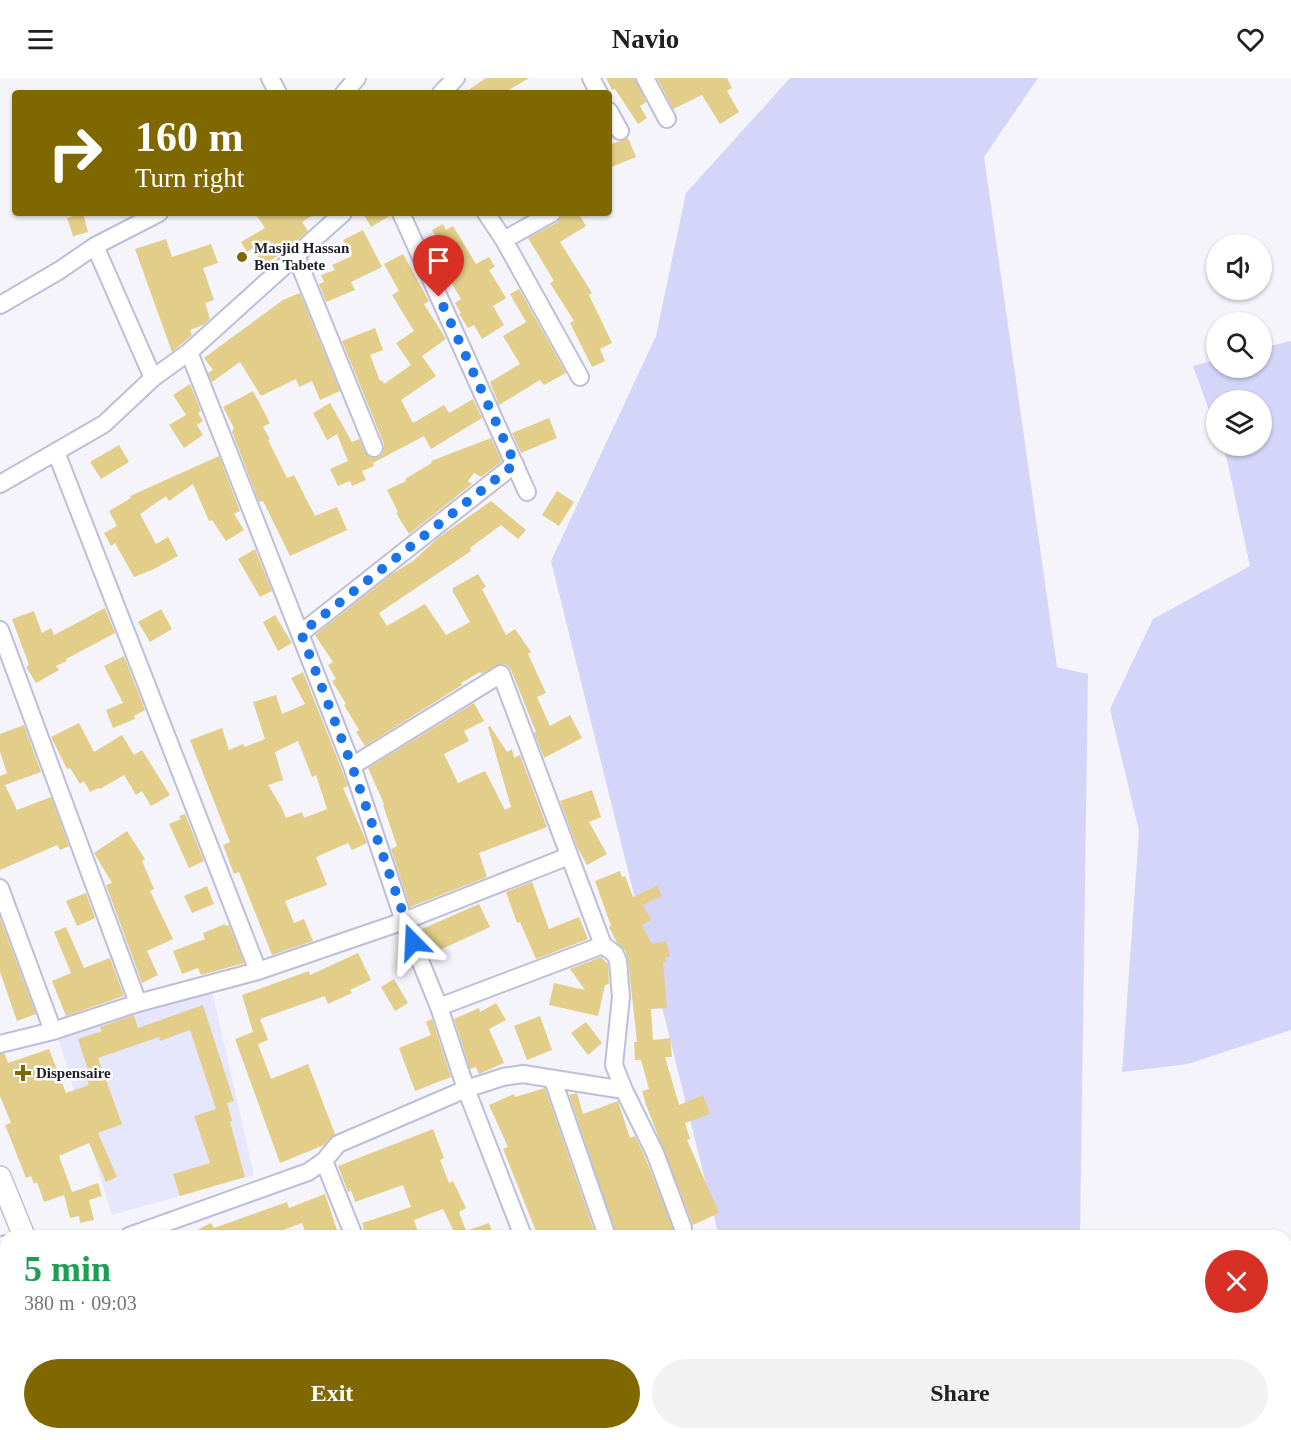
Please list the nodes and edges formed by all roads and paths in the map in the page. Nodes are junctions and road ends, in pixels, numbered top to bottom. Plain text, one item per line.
1 (357, 78) edge
2 (456, 78) edge
3 (645, 78) edge
4 (347, 90) edge
5 (444, 90) edge
6 (612, 116) edge
7 (667, 119) dead end
8 (620, 131) dead end
9 (153, 216) edge
10 (340, 216) edge
11 (402, 216) edge
12 (488, 216) edge
13 (547, 216) edge
14 (504, 240) junction
15 (95, 246) junction
16 (296, 255) junction
17 (0, 305) edge
18 (189, 352) junction
19 (580, 377) dead end
20 (153, 378) junction
21 (374, 448) dead end
22 (56, 452) junction
23 (515, 464) junction
24 (0, 484) edge
25 (527, 492) dead end
26 (0, 630) edge
27 (301, 633) junction
28 (352, 766) junction
29 (569, 856) junction
30 (0, 888) edge
31 (404, 921) junction
32 (603, 945) junction
33 (258, 971) junction
34 (138, 1003) junction
35 (439, 1007) junction
36 (53, 1031) junction
37 (0, 1044) edge
38 (553, 1080) junction
39 (466, 1089) junction
40 (624, 1090) junction
41 (324, 1161) junction
42 (0, 1177) edge
43 (683, 1228) dead end
44 (22, 1230) edge
45 (146, 1230) edge
46 (352, 1230) edge
47 (522, 1230) edge
48 (605, 1230) edge

1 - 4 street
2 - 5 street
3 - 7 street
6 - 8 street
9 - 15 street
10 - 16 street
11 - 23 street
12 - 14 street
13 - 14 street
14 - 19 street
15 - 17 street
15 - 20 street
16 - 18 street
16 - 21 street
18 - 20 street
18 - 27 street
20 - 22 street
22 - 24 street
22 - 33 street
23 - 25 street
23 - 27 street
26 - 34 street
27 - 28 street
28 - 29 street
28 - 31 street
29 - 31 street
29 - 32 street
30 - 36 street
31 - 33 street
31 - 35 street
32 - 35 street
32 - 40 street
33 - 34 street
34 - 36 street
35 - 39 street
36 - 37 street
38 - 39 street
38 - 40 street
38 - 48 street
39 - 41 street
39 - 47 street
40 - 43 street
41 - 45 street
41 - 46 street
42 - 44 main road

